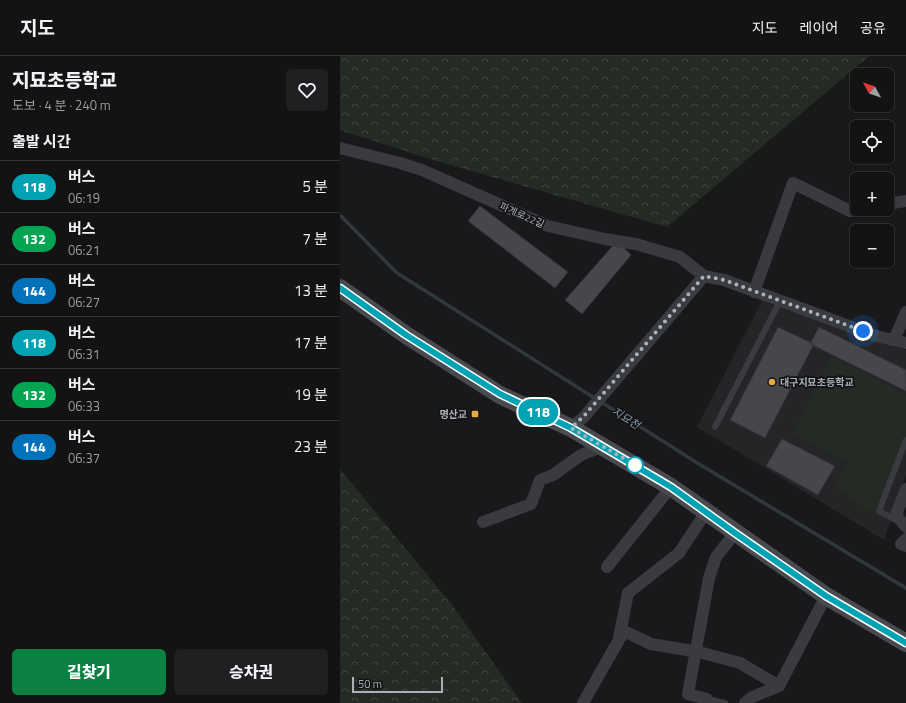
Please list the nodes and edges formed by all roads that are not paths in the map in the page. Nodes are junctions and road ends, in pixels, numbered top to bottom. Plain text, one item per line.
1 (340, 148) edge
2 (906, 201) edge
3 (894, 203) edge
4 (850, 211) edge
5 (704, 276) junction
6 (340, 288) edge
7 (754, 292) junction
8 (780, 301) junction
9 (906, 312) edge
10 (894, 340) junction
11 (906, 343) edge
12 (577, 422) junction
13 (715, 427) dead end
14 (906, 440) edge
15 (604, 446) junction
16 (671, 487) junction
17 (906, 489) edge
18 (706, 512) junction
19 (483, 522) dead end
20 (904, 525) edge
21 (735, 533) junction
22 (906, 539) edge
23 (906, 546) edge
24 (607, 567) dead end
25 (826, 596) junction
26 (619, 640) junction
27 (906, 643) edge
28 (695, 652) junction
29 (779, 686) junction
30 (707, 701) edge
31 (583, 703) edge
32 (725, 703) edge
33 (745, 703) edge

1 - 5 street, 파계로22길
2 - 3 street
4 - 7 street
5 - 7 street, 파계로22길
5 - 12 street
6 - 12 main road
7 - 8 street, 파계로22길
8 - 10 street, 파계로22길
8 - 13 lane
9 - 10 street
10 - 11 street, 파계로22길
12 - 15 main road
14 - 20 lane
15 - 16 main road
15 - 19 street
16 - 18 main road
16 - 24 street
17 - 20 street
18 - 21 main road
18 - 26 street
21 - 25 main road
21 - 28 street
22 - 23 street
25 - 27 main road
25 - 29 street
26 - 28 street
26 - 31 street
28 - 29 street
28 - 30 street
29 - 33 street
30 - 32 lane

